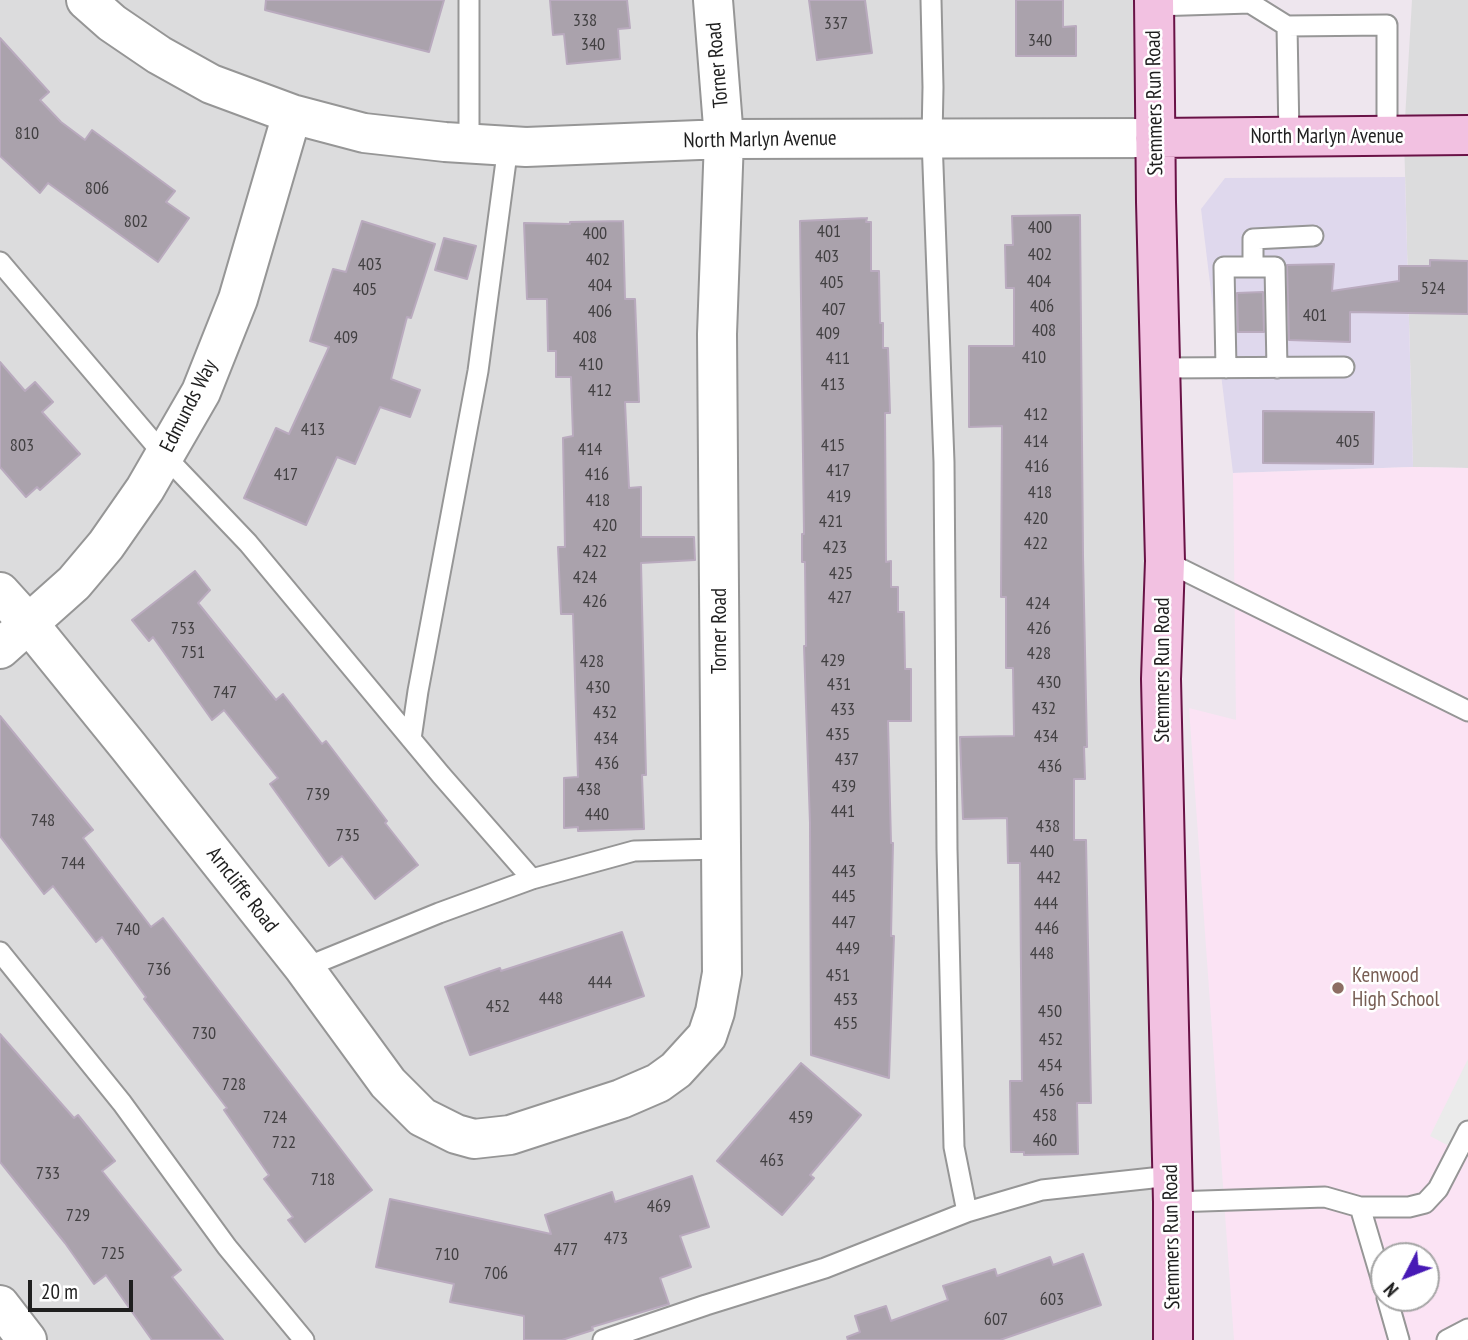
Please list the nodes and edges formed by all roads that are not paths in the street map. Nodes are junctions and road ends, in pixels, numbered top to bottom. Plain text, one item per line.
1 (86, 0) edge
2 (469, 0) edge
3 (713, 0) edge
4 (931, 0) edge
5 (1250, 2) edge
6 (1154, 3) edge
7 (1287, 26) junction
8 (292, 114) junction
9 (1468, 135) edge
10 (1387, 136) junction
11 (1289, 137) junction
12 (1155, 138) junction
13 (724, 139) junction
14 (932, 139) junction
15 (469, 143) junction
16 (508, 146) junction
17 (1313, 236) dead end
18 (0, 262) edge
19 (1253, 267) junction
20 (1344, 367) dead end
21 (1160, 368) junction
22 (1226, 368) junction
23 (1277, 368) junction
24 (164, 455) junction
25 (1164, 561) junction
26 (0, 592) edge
27 (29, 624) junction
28 (0, 649) edge
29 (1468, 712) edge
30 (411, 739) junction
31 (721, 849) junction
32 (532, 879) junction
33 (0, 952) edge
34 (304, 968) junction
35 (1468, 1131) edge
36 (510, 1135) joint
37 (1172, 1189) junction
38 (1360, 1207) junction
39 (967, 1212) junction
40 (1370, 1242) edge
41 (0, 1306) edge
42 (1391, 1312) edge
43 (1468, 1329) edge
44 (27, 1340) edge
45 (304, 1340) edge
46 (603, 1340) edge
47 (1173, 1340) edge
48 (1399, 1340) edge
49 (1447, 1340) edge

1 - 8 street, North Marlyn Avenue
2 - 15 lane
3 - 13 street, Torner Road
4 - 14 lane
5 - 6 lane
5 - 7 lane
6 - 12 main road, Stemmers Run Road
7 - 10 lane
7 - 11 lane
8 - 15 street, North Marlyn Avenue
8 - 24 street, Edmunds Way
9 - 10 main road, North Marlyn Avenue
10 - 11 main road, North Marlyn Avenue
11 - 12 main road, North Marlyn Avenue
12 - 14 street, North Marlyn Avenue
12 - 21 main road, Stemmers Run Road
13 - 14 street, North Marlyn Avenue
13 - 16 street, North Marlyn Avenue
13 - 31 street, Torner Road
14 - 39 lane
15 - 16 street, North Marlyn Avenue
16 - 30 lane
17 - 19 lane
18 - 24 lane
19 - 22 lane
19 - 23 lane
20 - 23 lane
21 - 22 lane
21 - 25 main road, Stemmers Run Road
22 - 23 lane
24 - 27 street, Edmunds Way
24 - 30 lane
25 - 29 lane
25 - 37 main road, Stemmers Run Road
26 - 27 street, Arncliffe Road
27 - 28 street, Edmunds Way
27 - 34 street, Arncliffe Road
30 - 32 lane
31 - 32 lane
31 - 36 street, Torner Road
32 - 34 lane
33 - 45 lane
34 - 36 street, Arncliffe Road
35 - 38 lane
37 - 38 lane
37 - 39 lane
37 - 47 main road, Stemmers Run Road
38 - 40 lane
39 - 46 lane
41 - 44 street
42 - 48 lane
43 - 49 lane

